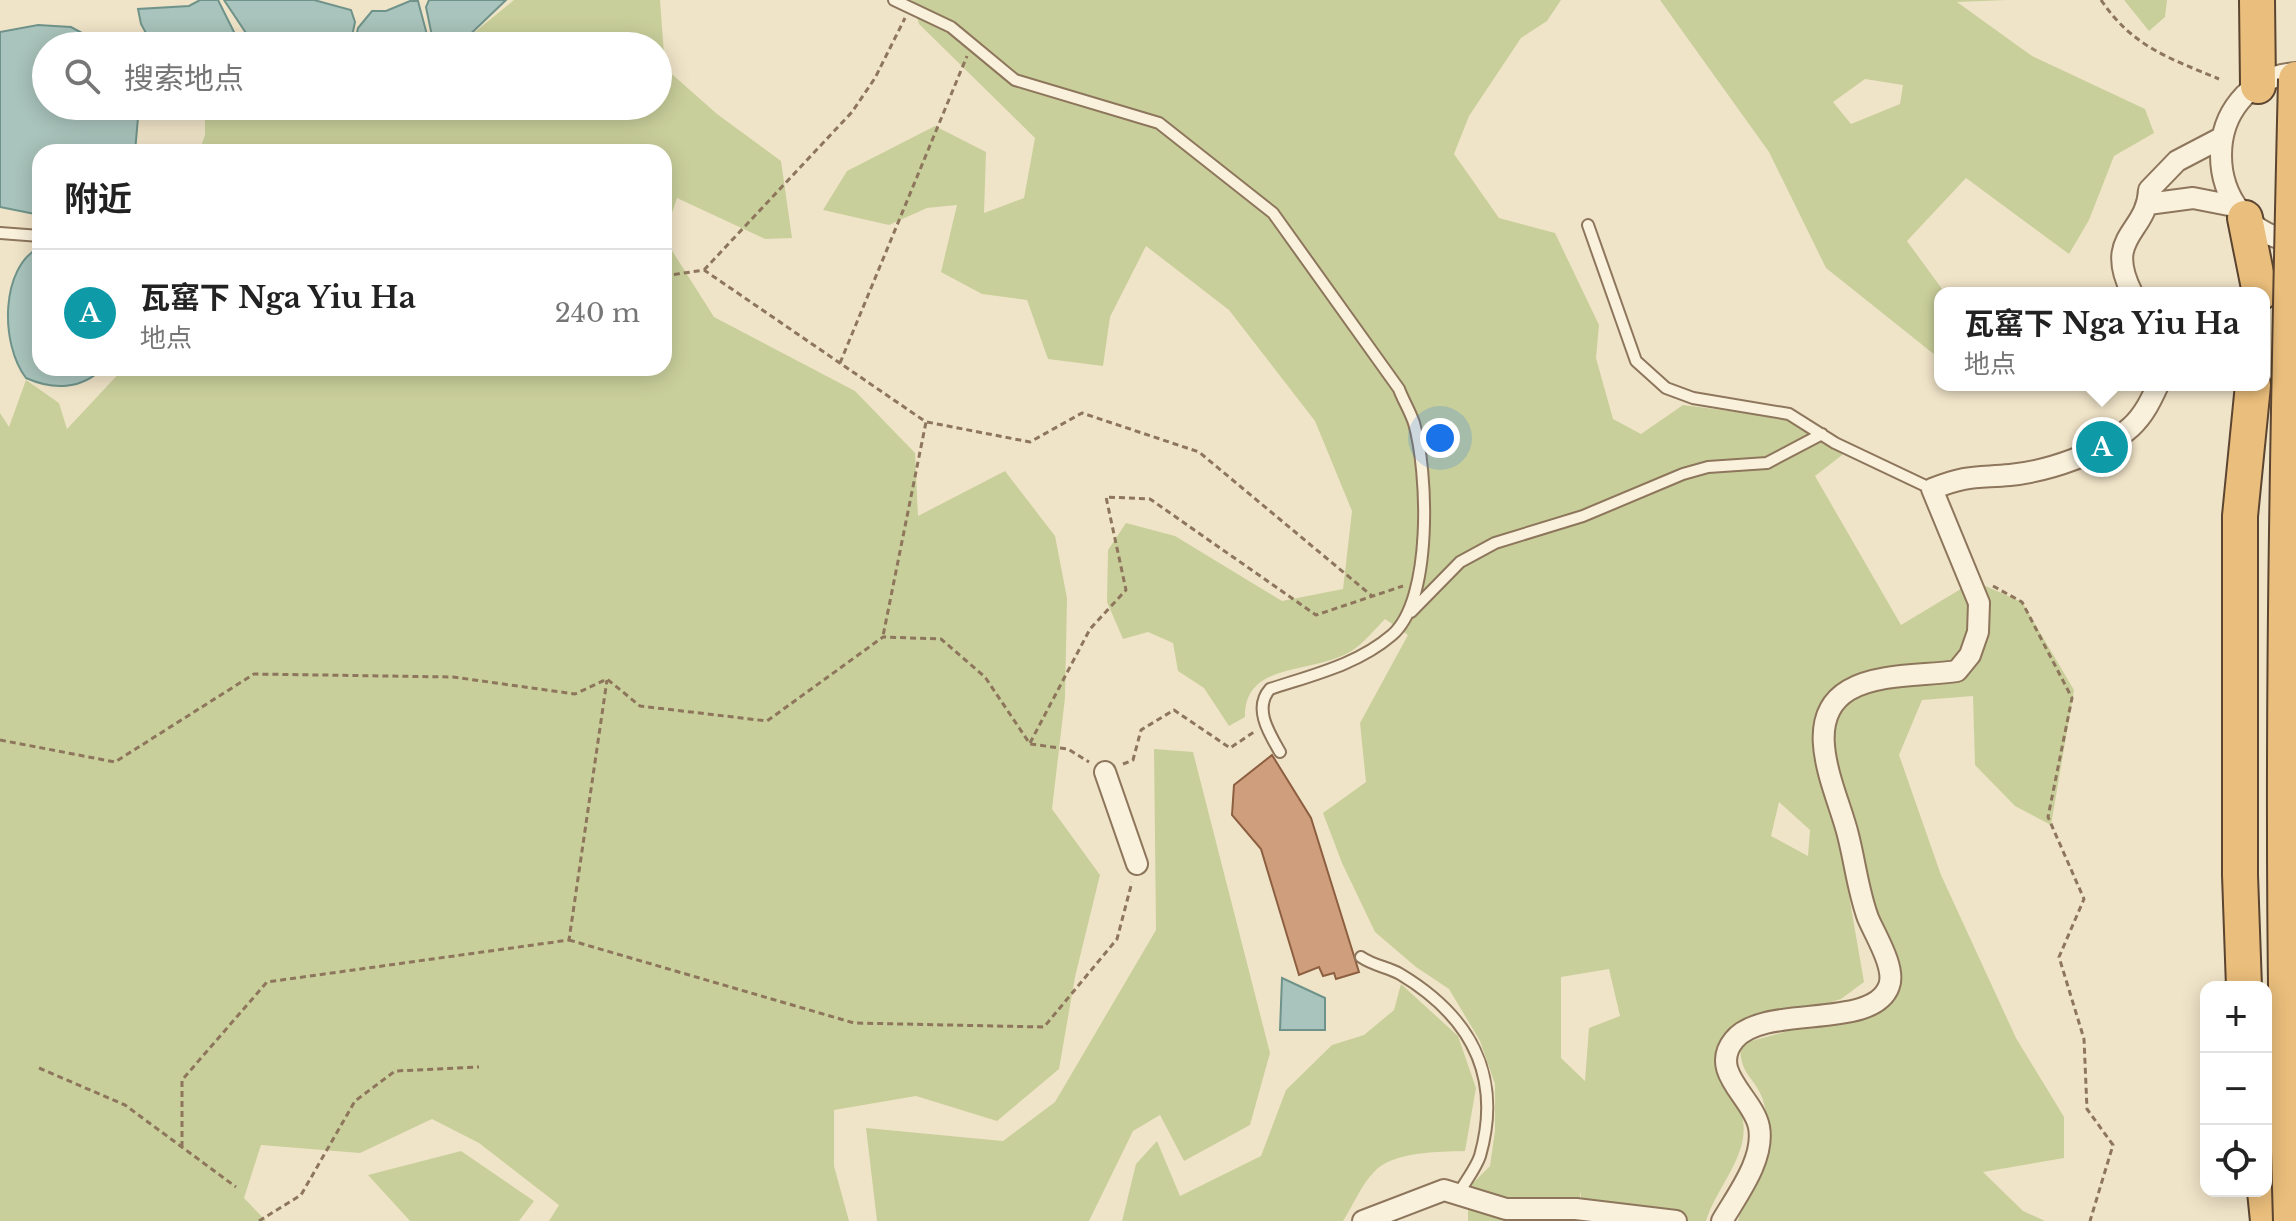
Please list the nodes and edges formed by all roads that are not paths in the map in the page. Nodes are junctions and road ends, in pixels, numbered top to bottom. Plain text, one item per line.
1 (894, 0) edge
2 (2257, 0) edge
3 (2296, 73) edge
4 (2296, 79) edge
5 (2258, 86) junction
6 (2221, 138) junction
7 (2148, 204) junction
8 (2240, 212) junction
9 (1588, 225) dead end
10 (0, 233) edge
11 (32, 235) edge
12 (2296, 242) edge
13 (2130, 287) edge
14 (2259, 287) edge
15 (2154, 391) edge
16 (2253, 391) edge
17 (1822, 434) junction
18 (1932, 489) junction
19 (1409, 614) junction
20 (1280, 752) dead end
21 (1105, 772) road end
22 (1137, 864) road end
23 (1361, 957) dead end
24 (2244, 981) edge
25 (1459, 1193) junction
26 (2266, 1197) edge
27 (1363, 1221) edge
28 (1676, 1221) edge
29 (1722, 1221) edge
30 (2268, 1221) edge
31 (2291, 1221) edge

1 - 19 lane
2 - 5 highway
3 - 5 street
4 - 31 highway, bridge
5 - 6 street
6 - 7 street
6 - 8 street
7 - 8 street
7 - 13 street
8 - 12 street
8 - 14 highway
9 - 17 lane
10 - 11 lane
15 - 18 street
16 - 24 highway
17 - 18 lane
17 - 19 lane
18 - 29 street
19 - 20 lane
21 - 22 street
23 - 25 lane
25 - 27 street
25 - 28 street
26 - 30 highway

